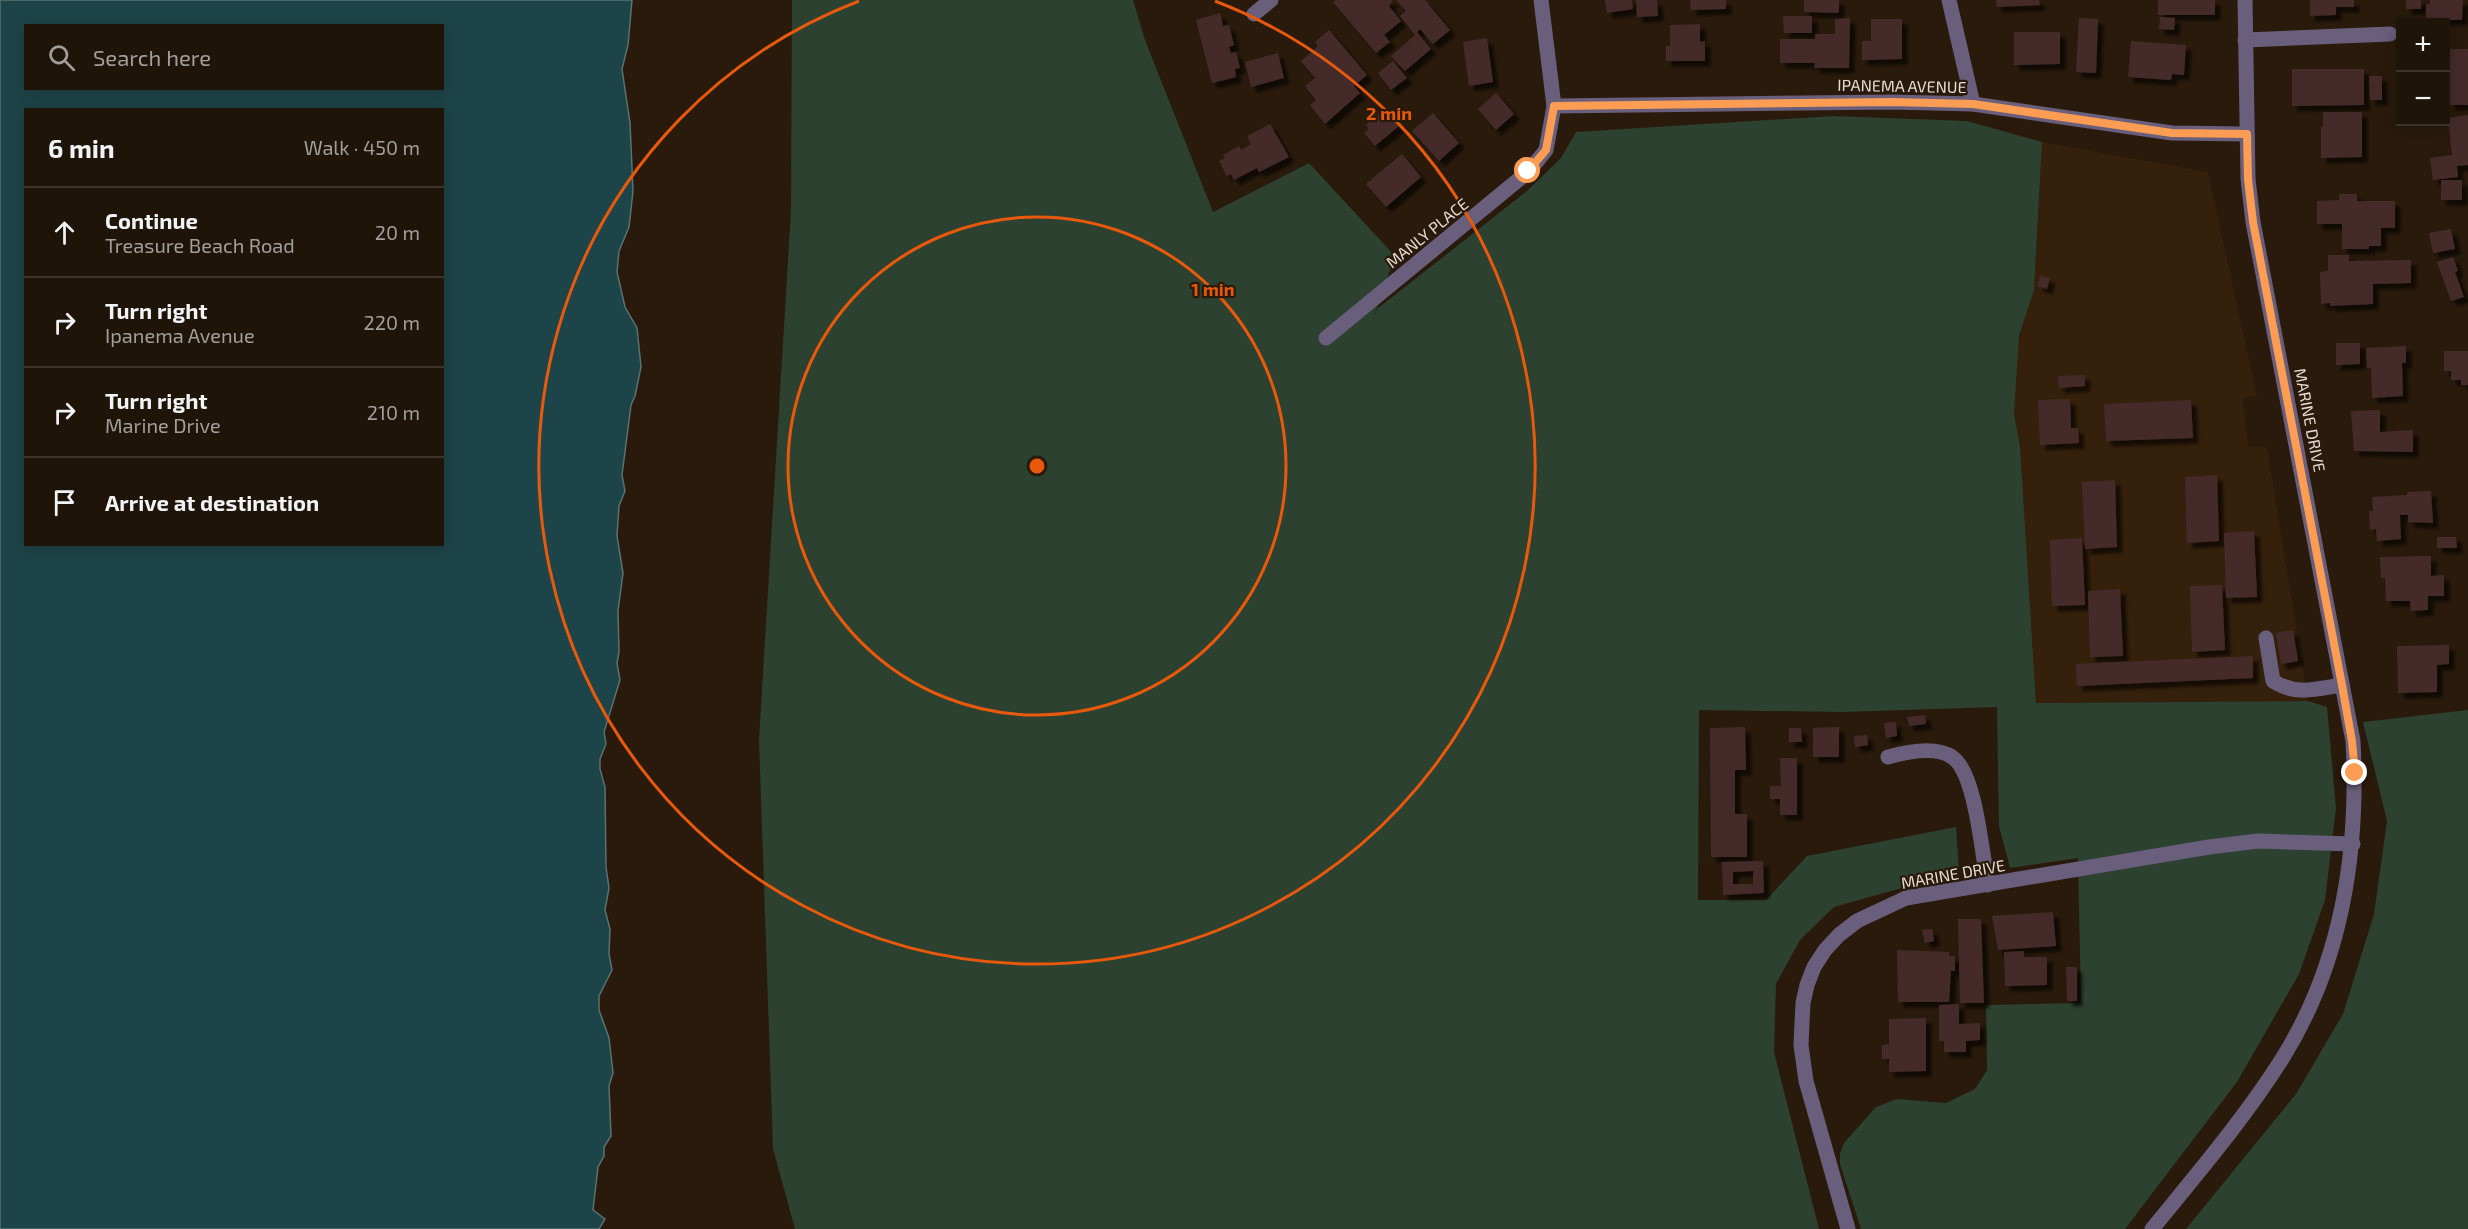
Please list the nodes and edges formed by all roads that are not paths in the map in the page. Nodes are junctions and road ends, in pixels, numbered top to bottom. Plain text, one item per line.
1 (1271, 0) edge
2 (1541, 0) edge
3 (1949, 0) edge
4 (2245, 0) edge
5 (1254, 14) dead end
6 (2390, 34) dead end
7 (2245, 40) junction
8 (1973, 104) junction
9 (1554, 106) junction
10 (2247, 134) junction
11 (1326, 338) dead end
12 (2266, 638) dead end
13 (2342, 685) junction
14 (1888, 758) dead end
15 (2353, 844) junction
16 (1988, 885) junction
17 (1848, 1229) edge
18 (2152, 1229) edge

1 - 5 street
2 - 9 street
3 - 8 street
4 - 7 street, MARINE DRIVE
6 - 7 street
7 - 10 street, MARINE DRIVE
8 - 9 street, IPANEMA AVENUE
8 - 10 street, IPANEMA AVENUE
9 - 11 street, MANLY PLACE
10 - 13 street, MARINE DRIVE
12 - 13 street
13 - 15 street, MARINE DRIVE
14 - 16 street
15 - 16 street, MARINE DRIVE
15 - 18 street, MARINE DRIVE
16 - 17 street, MARINE DRIVE

